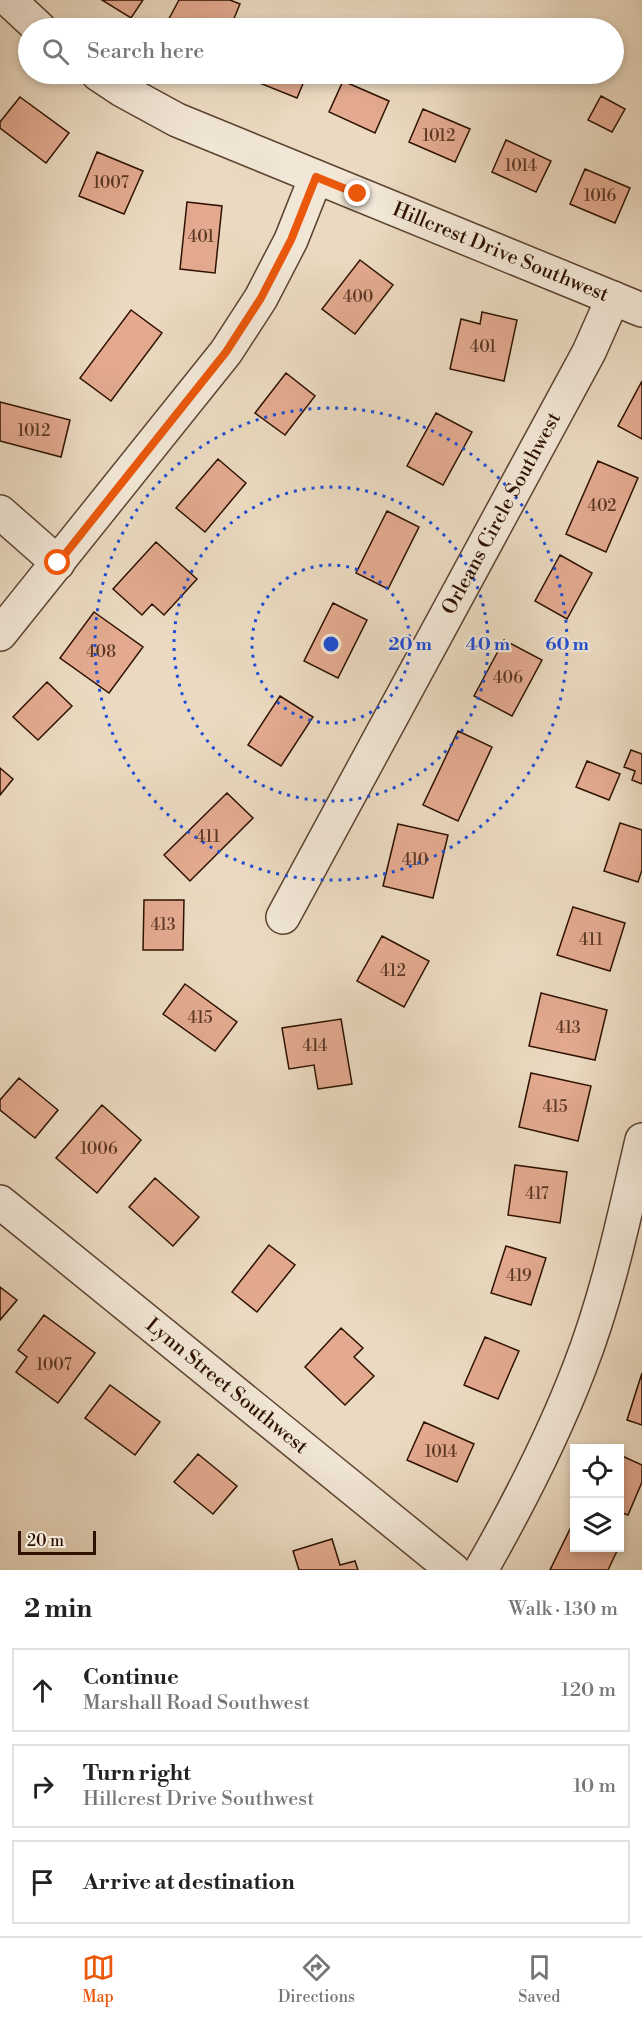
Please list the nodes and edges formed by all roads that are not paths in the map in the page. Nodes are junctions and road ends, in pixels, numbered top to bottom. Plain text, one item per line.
1 (9, 0) edge
2 (28, 18) edge
3 (113, 84) edge
4 (316, 177) junction
5 (628, 304) edge
6 (0, 513) edge
7 (58, 563) junction
8 (0, 634) edge
9 (284, 917) dead end
10 (642, 1140) edge
11 (0, 1203) edge
12 (453, 1570) edge
13 (481, 1570) edge

1 - 2 street
3 - 4 street, Hillcrest Drive Southwest
4 - 5 street, Hillcrest Drive Southwest
4 - 7 street
5 - 9 street, Orleans Circle Southwest
6 - 7 street
7 - 8 street
10 - 13 street
11 - 12 street, Lynn Street Southwest

